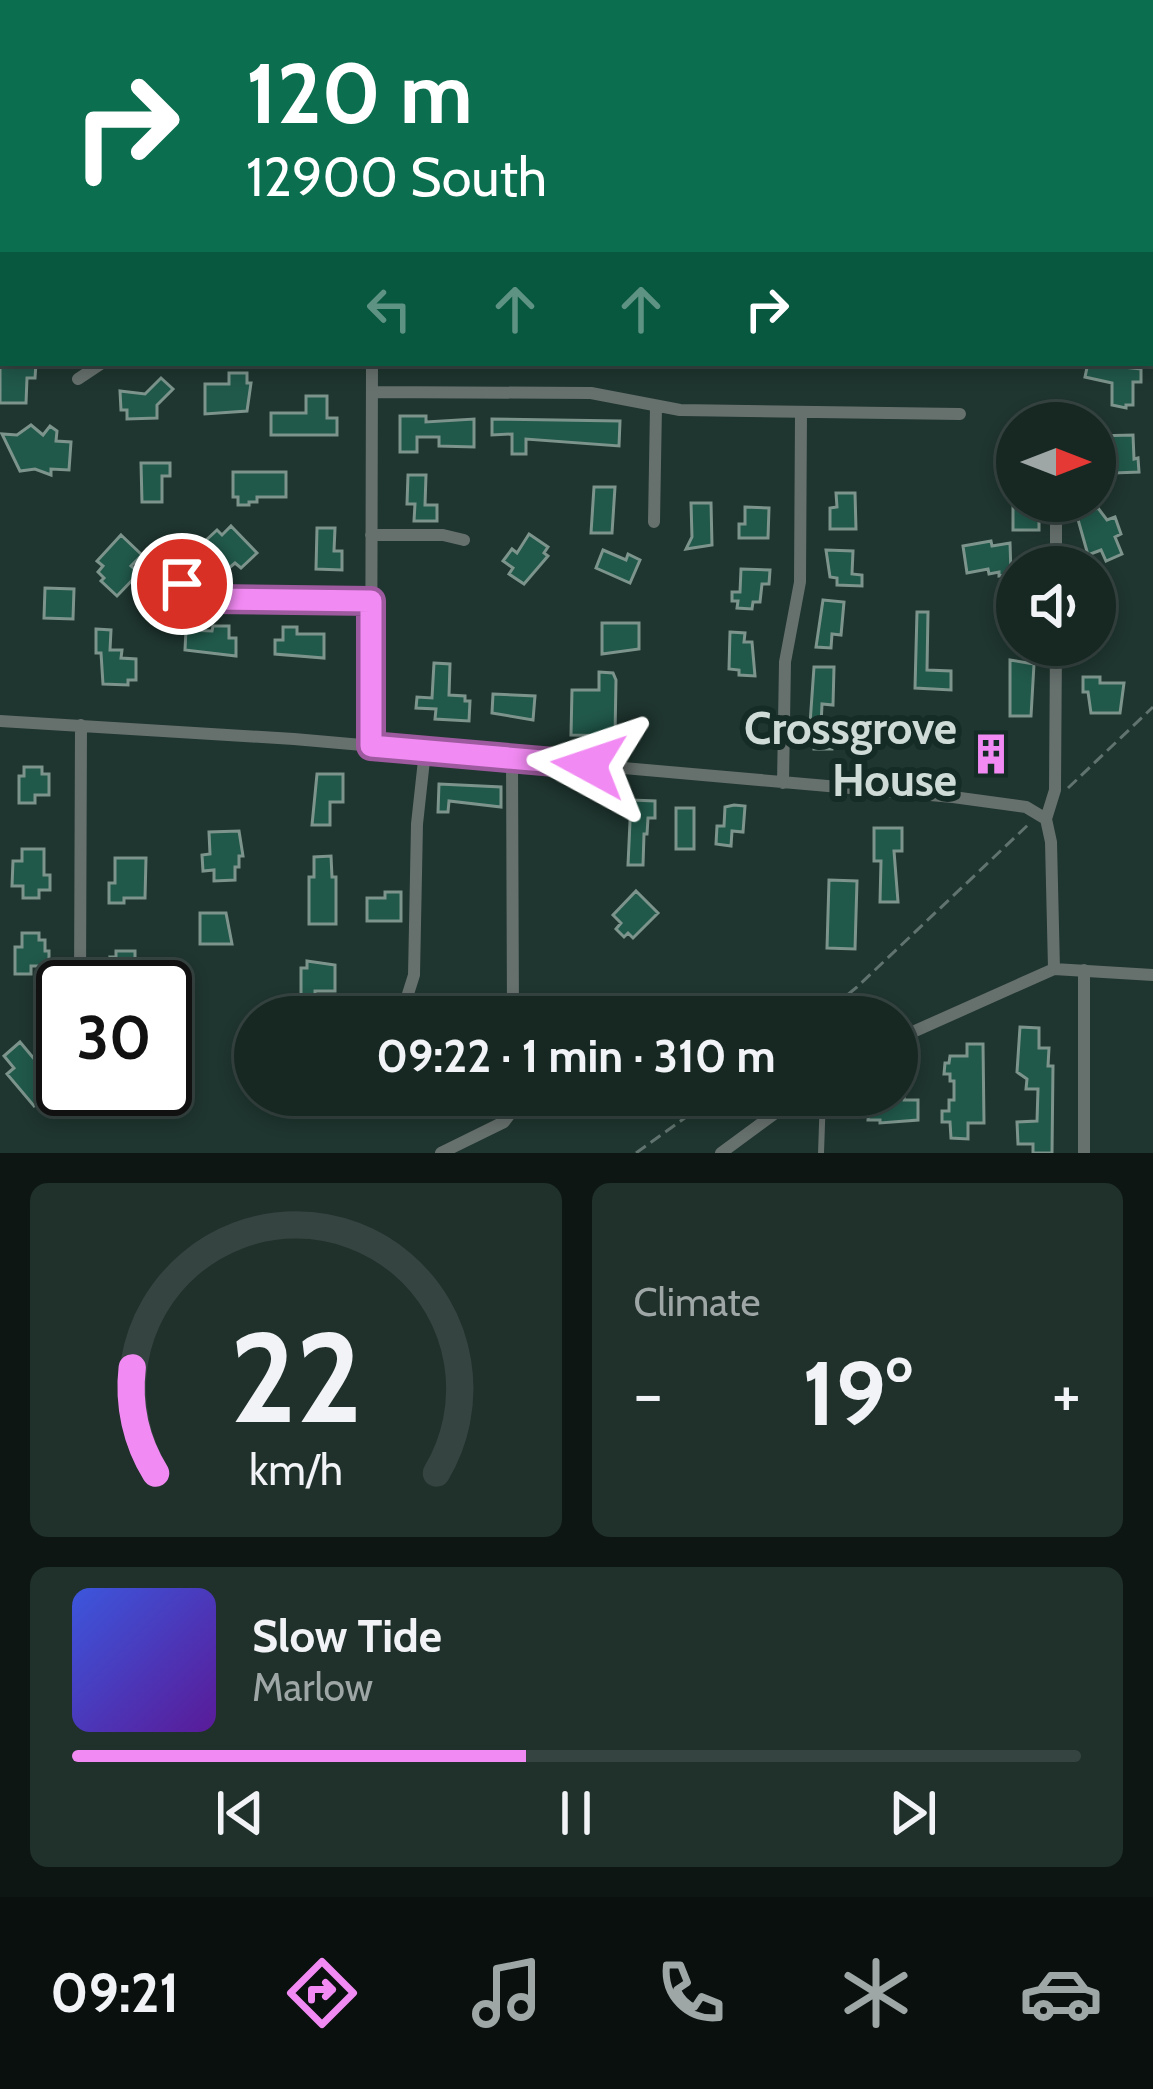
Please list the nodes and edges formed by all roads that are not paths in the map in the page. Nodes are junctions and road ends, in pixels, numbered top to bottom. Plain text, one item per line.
1 (98, 366) edge
2 (372, 366) edge
3 (78, 379) dead end
4 (372, 392) junction
5 (656, 406) junction
6 (801, 412) junction
7 (960, 414) dead end
8 (654, 522) dead end
9 (371, 535) junction
10 (464, 540) dead end
11 (182, 584) dead end
12 (371, 601) junction
13 (1056, 666) edge
14 (0, 721) edge
15 (81, 725) junction
16 (371, 746) junction
17 (425, 751) junction
18 (512, 758) junction
19 (783, 784) junction
20 (1046, 812) junction
21 (80, 960) edge
22 (1054, 970) junction
23 (1084, 970) junction
24 (1153, 975) edge
25 (408, 994) dead end
26 (513, 996) edge
27 (918, 1030) edge
28 (508, 1116) edge
29 (771, 1116) edge
30 (822, 1116) edge
31 (441, 1153) edge
32 (721, 1153) edge
33 (821, 1153) edge
34 (1084, 1153) edge

1 - 3 street
2 - 4 street
4 - 5 street
4 - 9 street
5 - 6 street
5 - 8 street
6 - 7 street
6 - 19 street
9 - 10 street
9 - 12 street
11 - 12 street
12 - 16 street
13 - 20 street
14 - 15 street
15 - 16 street
15 - 21 street
16 - 17 street
17 - 18 street
17 - 25 street
18 - 19 street
18 - 26 street
19 - 20 street
20 - 22 street
22 - 23 street
22 - 27 street
23 - 24 street
23 - 34 street
28 - 31 street
29 - 32 street
30 - 33 lane

